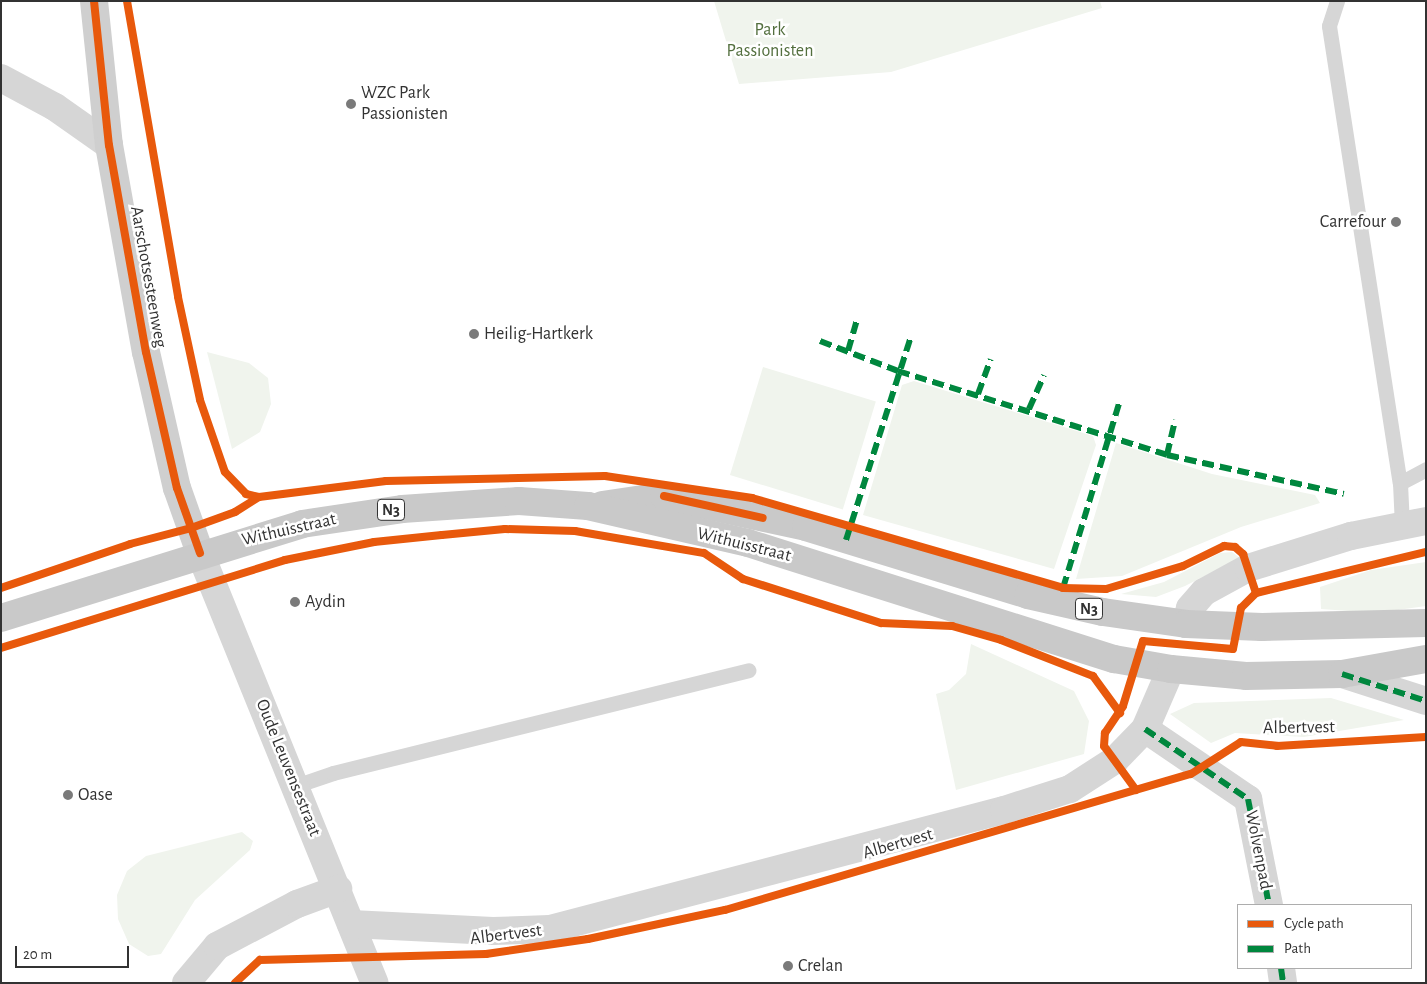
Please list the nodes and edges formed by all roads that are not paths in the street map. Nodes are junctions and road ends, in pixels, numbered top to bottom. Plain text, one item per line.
1 (1337, 1) edge
2 (94, 3) edge
3 (1, 78) edge
4 (109, 145) junction
5 (1426, 469) edge
6 (1400, 482) junction
7 (588, 506) junction
8 (1414, 523) edge
9 (200, 553) junction
10 (1, 618) edge
11 (1426, 623) edge
12 (1186, 624) junction
13 (1426, 659) edge
14 (1171, 669) junction
15 (748, 670) dead end
16 (1342, 674) junction
17 (1426, 701) edge
18 (1145, 729) junction
19 (296, 786) junction
20 (338, 889) junction
21 (1268, 904) edge
22 (351, 924) junction
23 (1280, 969) edge
24 (186, 983) edge
25 (375, 983) edge
26 (1284, 983) edge

1 - 6 lane
2 - 4 main road, Aarschotsesteenweg
3 - 4 street
4 - 9 main road, Aarschotsesteenweg
5 - 6 lane
6 - 8 lane
7 - 9 main road, Withuisstraat / N3
7 - 12 main road, Withuisstraat / N3
7 - 14 main road, Withuisstraat / N3
8 - 12 street
9 - 10 main road, Withuisstraat / N3
9 - 19 street, Oude Leuvensestraat
11 - 12 main road, N3
13 - 16 main road, N3
14 - 16 main road, N3
14 - 18 street, Albertvest
15 - 19 lane
16 - 17 street
18 - 21 street, Wolvenpad
18 - 22 street, Albertvest
19 - 20 street, Oude Leuvensestraat
20 - 22 street, Oude Leuvensestraat
20 - 24 street
22 - 25 street, Oude Leuvensestraat
23 - 26 street

